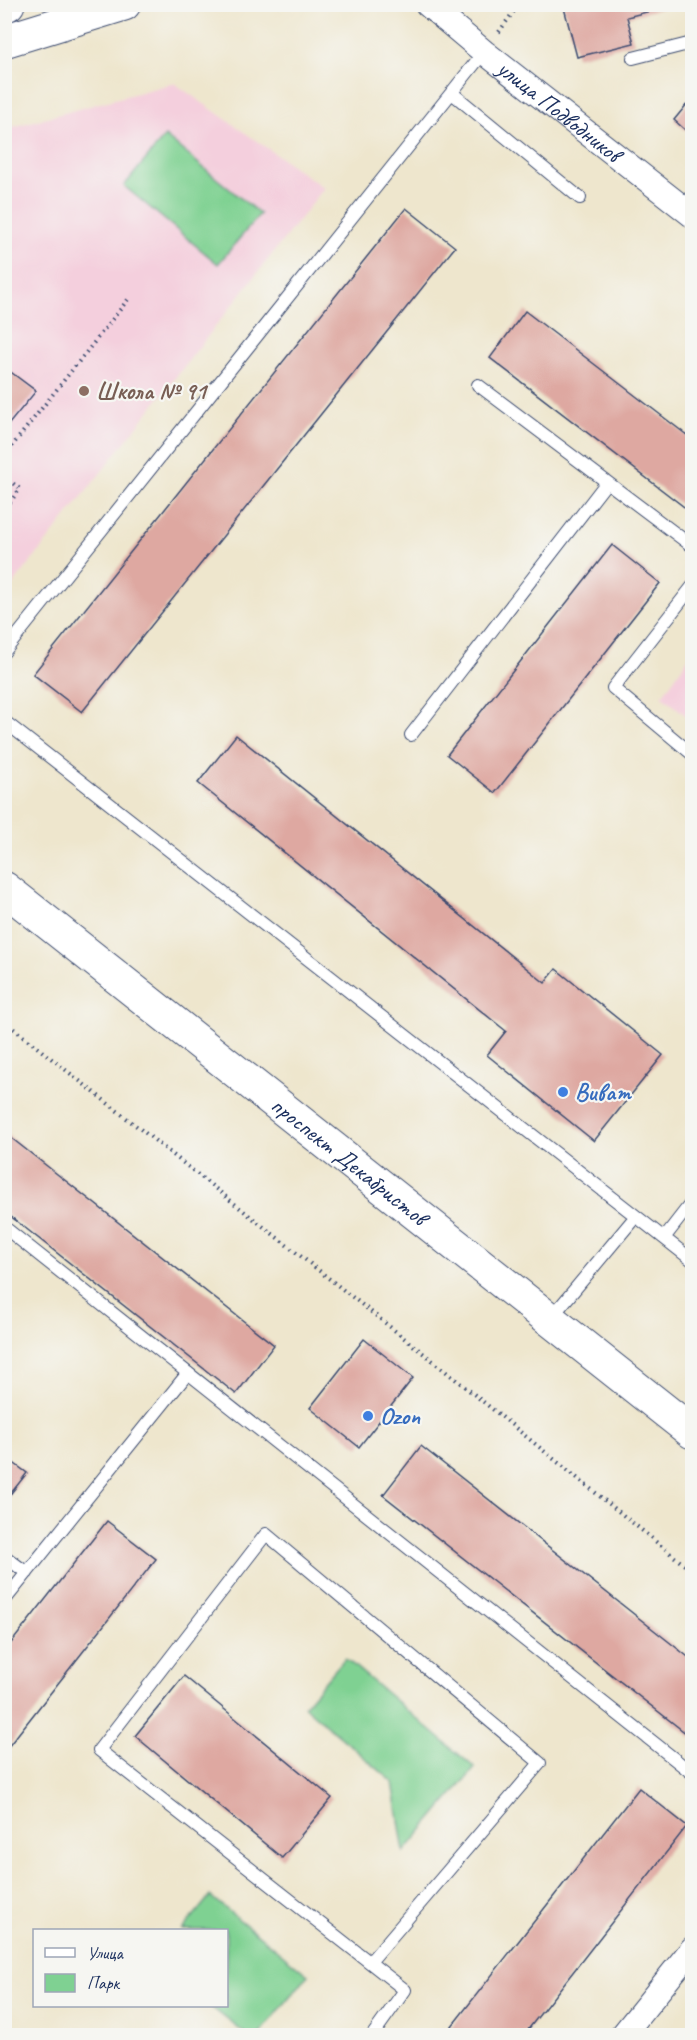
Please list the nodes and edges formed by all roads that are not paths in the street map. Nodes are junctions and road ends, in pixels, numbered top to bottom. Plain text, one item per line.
1 (124, 4) edge
2 (427, 4) edge
3 (4, 41) edge
4 (693, 43) edge
5 (484, 52) junction
6 (633, 58) dead end
7 (452, 93) junction
8 (580, 198) dead end
9 (693, 215) edge
10 (478, 385) dead end
11 (607, 482) junction
12 (693, 546) edge
13 (693, 587) edge
14 (4, 652) edge
15 (4, 721) edge
16 (411, 735) dead end
17 (693, 754) edge
18 (4, 888) edge
19 (693, 1202) edge
20 (636, 1216) junction
21 (4, 1227) edge
22 (664, 1238) junction
23 (693, 1260) edge
24 (550, 1319) junction
25 (188, 1373) junction
26 (693, 1432) edge
27 (4, 1556) edge
28 (27, 1573) junction
29 (4, 1601) edge
30 (693, 1773) edge
31 (693, 1949) edge
32 (370, 1962) junction
33 (372, 2036) edge
34 (622, 2036) edge

1 - 3 main road
2 - 5 street, улица Подводников
4 - 6 lane
5 - 7 lane
5 - 9 street, улица Подводников
7 - 8 lane
7 - 14 lane
10 - 11 lane
11 - 12 lane
11 - 16 lane
13 - 17 lane
15 - 20 lane
18 - 24 main road, проспект Декабристов
19 - 22 lane
20 - 22 lane
20 - 24 lane
21 - 25 lane
22 - 23 lane
24 - 26 main road, проспект Декабристов
25 - 28 lane
25 - 30 lane
27 - 28 lane
28 - 29 lane
31 - 34 street
32 - 32 lane
32 - 33 lane

